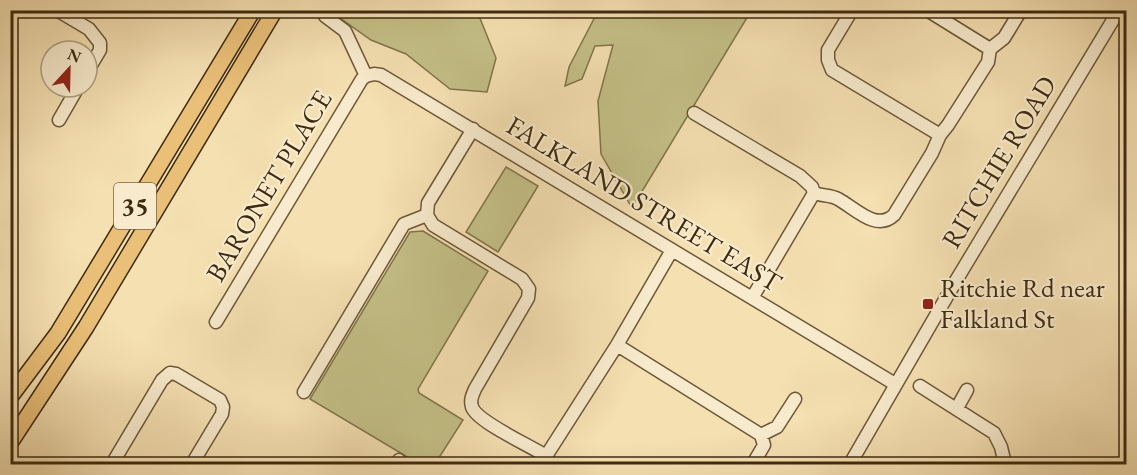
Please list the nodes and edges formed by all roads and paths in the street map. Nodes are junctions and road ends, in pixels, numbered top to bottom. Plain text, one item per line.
1 (57, 10) edge
2 (253, 10) edge
3 (275, 10) edge
4 (324, 10) edge
5 (852, 10) edge
6 (927, 10) edge
7 (1021, 10) edge
8 (1119, 10) edge
9 (97, 39) edge
10 (990, 49) junction
11 (366, 76) junction
12 (71, 99) edge
13 (694, 113) dead end
14 (59, 120) dead end
15 (473, 129) junction
16 (940, 135) junction
17 (814, 193) junction
18 (427, 215) junction
19 (672, 250) junction
20 (752, 298) junction
21 (216, 322) dead end
22 (617, 345) junction
23 (895, 384) junction
24 (920, 386) dead end
25 (967, 390) dead end
26 (304, 392) dead end
27 (10, 397) edge
28 (795, 399) dead end
29 (957, 408) junction
30 (761, 435) junction
31 (10, 443) edge
32 (543, 460) edge
33 (112, 465) edge
34 (192, 465) edge
35 (753, 465) edge
36 (850, 465) edge
37 (1005, 465) edge

1 - 9 street
2 - 27 main road, 35
3 - 31 main road, 35
4 - 11 street
5 - 16 street
6 - 10 street
7 - 10 street
8 - 23 street, RITCHIE ROAD
10 - 16 street
11 - 15 street, FALKLAND STREET EAST
11 - 21 street, BARONET PLACE
12 - 14 street
13 - 17 street
15 - 18 street
15 - 19 street, FALKLAND STREET EAST
16 - 17 street
17 - 20 street
18 - 26 street
18 - 32 street
19 - 20 street, FALKLAND STREET EAST
19 - 22 street
20 - 23 street, FALKLAND STREET EAST
22 - 30 street
22 - 32 street
23 - 36 street, RITCHIE ROAD
24 - 29 street
25 - 29 street
28 - 30 street
29 - 37 street
30 - 35 street
33 - 34 street

